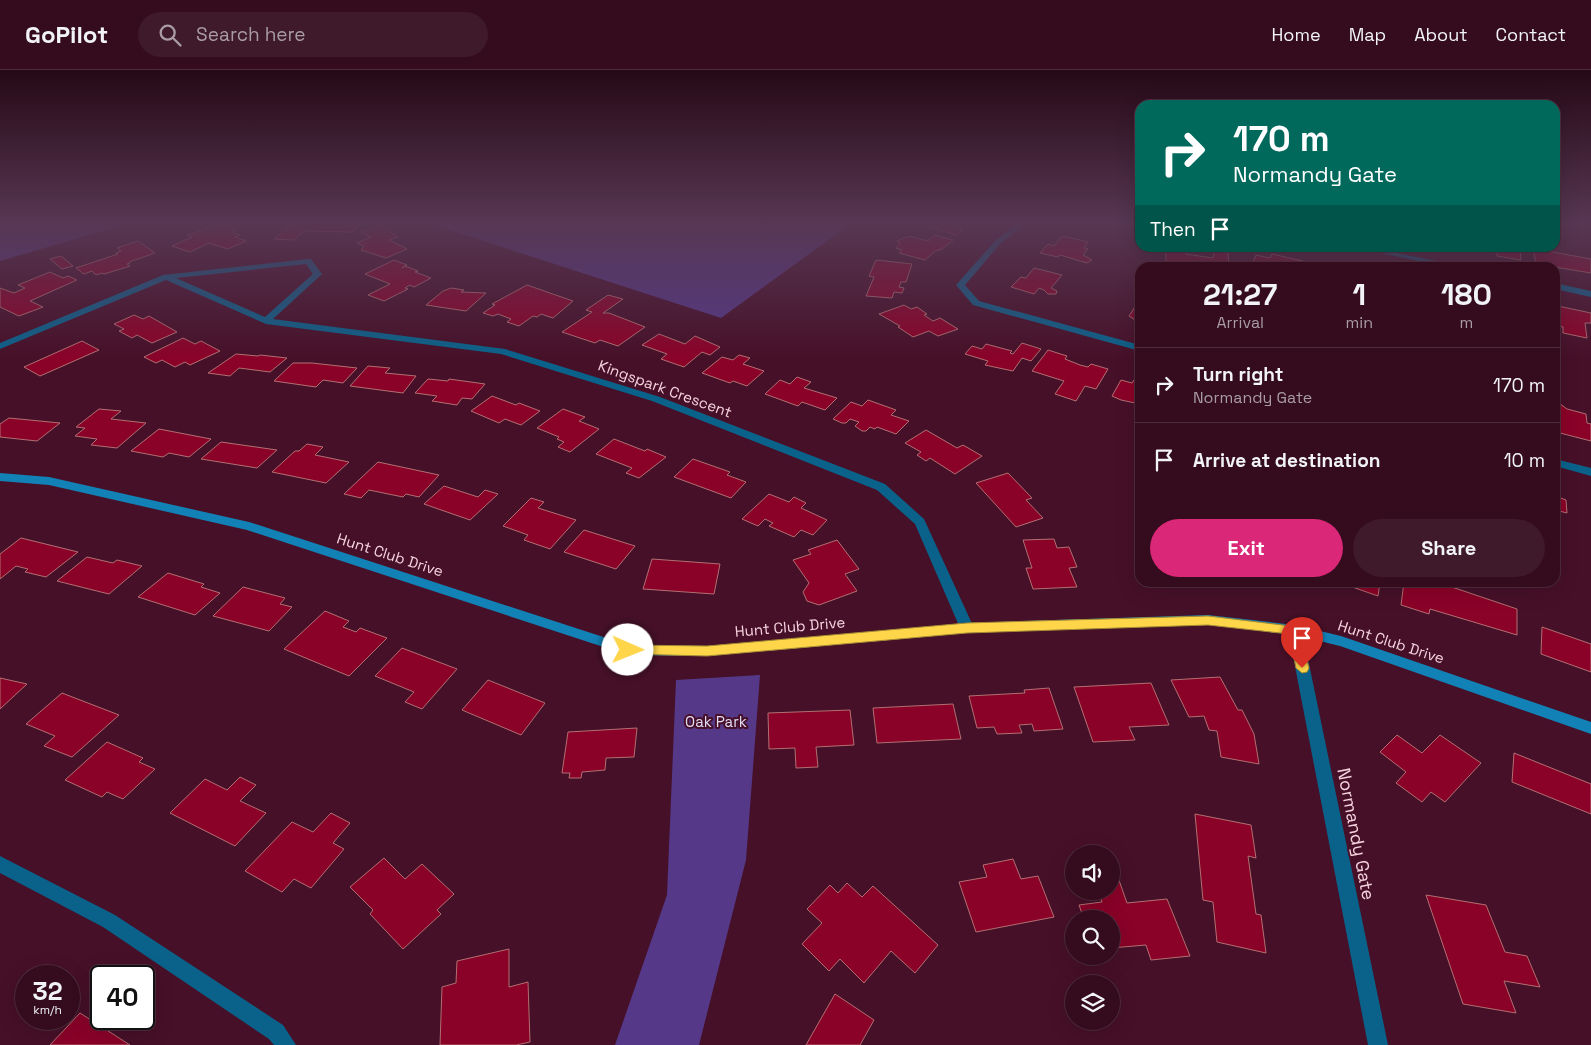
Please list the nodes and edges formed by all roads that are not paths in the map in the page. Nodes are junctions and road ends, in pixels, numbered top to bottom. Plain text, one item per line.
1 (254, 268) edge
2 (313, 268) edge
3 (976, 268) edge
4 (166, 278) junction
5 (1560, 287) edge
6 (1591, 294) edge
7 (266, 321) junction
8 (0, 346) edge
9 (1135, 347) edge
10 (1560, 463) edge
11 (1591, 472) edge
12 (0, 477) edge
13 (967, 628) junction
14 (1295, 630) junction
15 (1591, 728) edge
16 (0, 864) edge
17 (286, 1045) edge
18 (1378, 1045) edge

1 - 4 street
2 - 7 street
3 - 9 street
4 - 7 street, Kingspark Crescent
4 - 8 street
5 - 6 street
7 - 13 street, Kingspark Crescent
10 - 11 street
12 - 13 street, Hunt Club Drive
13 - 14 street, Hunt Club Drive
14 - 15 street, Hunt Club Drive
14 - 18 street, Normandy Gate
16 - 17 street

